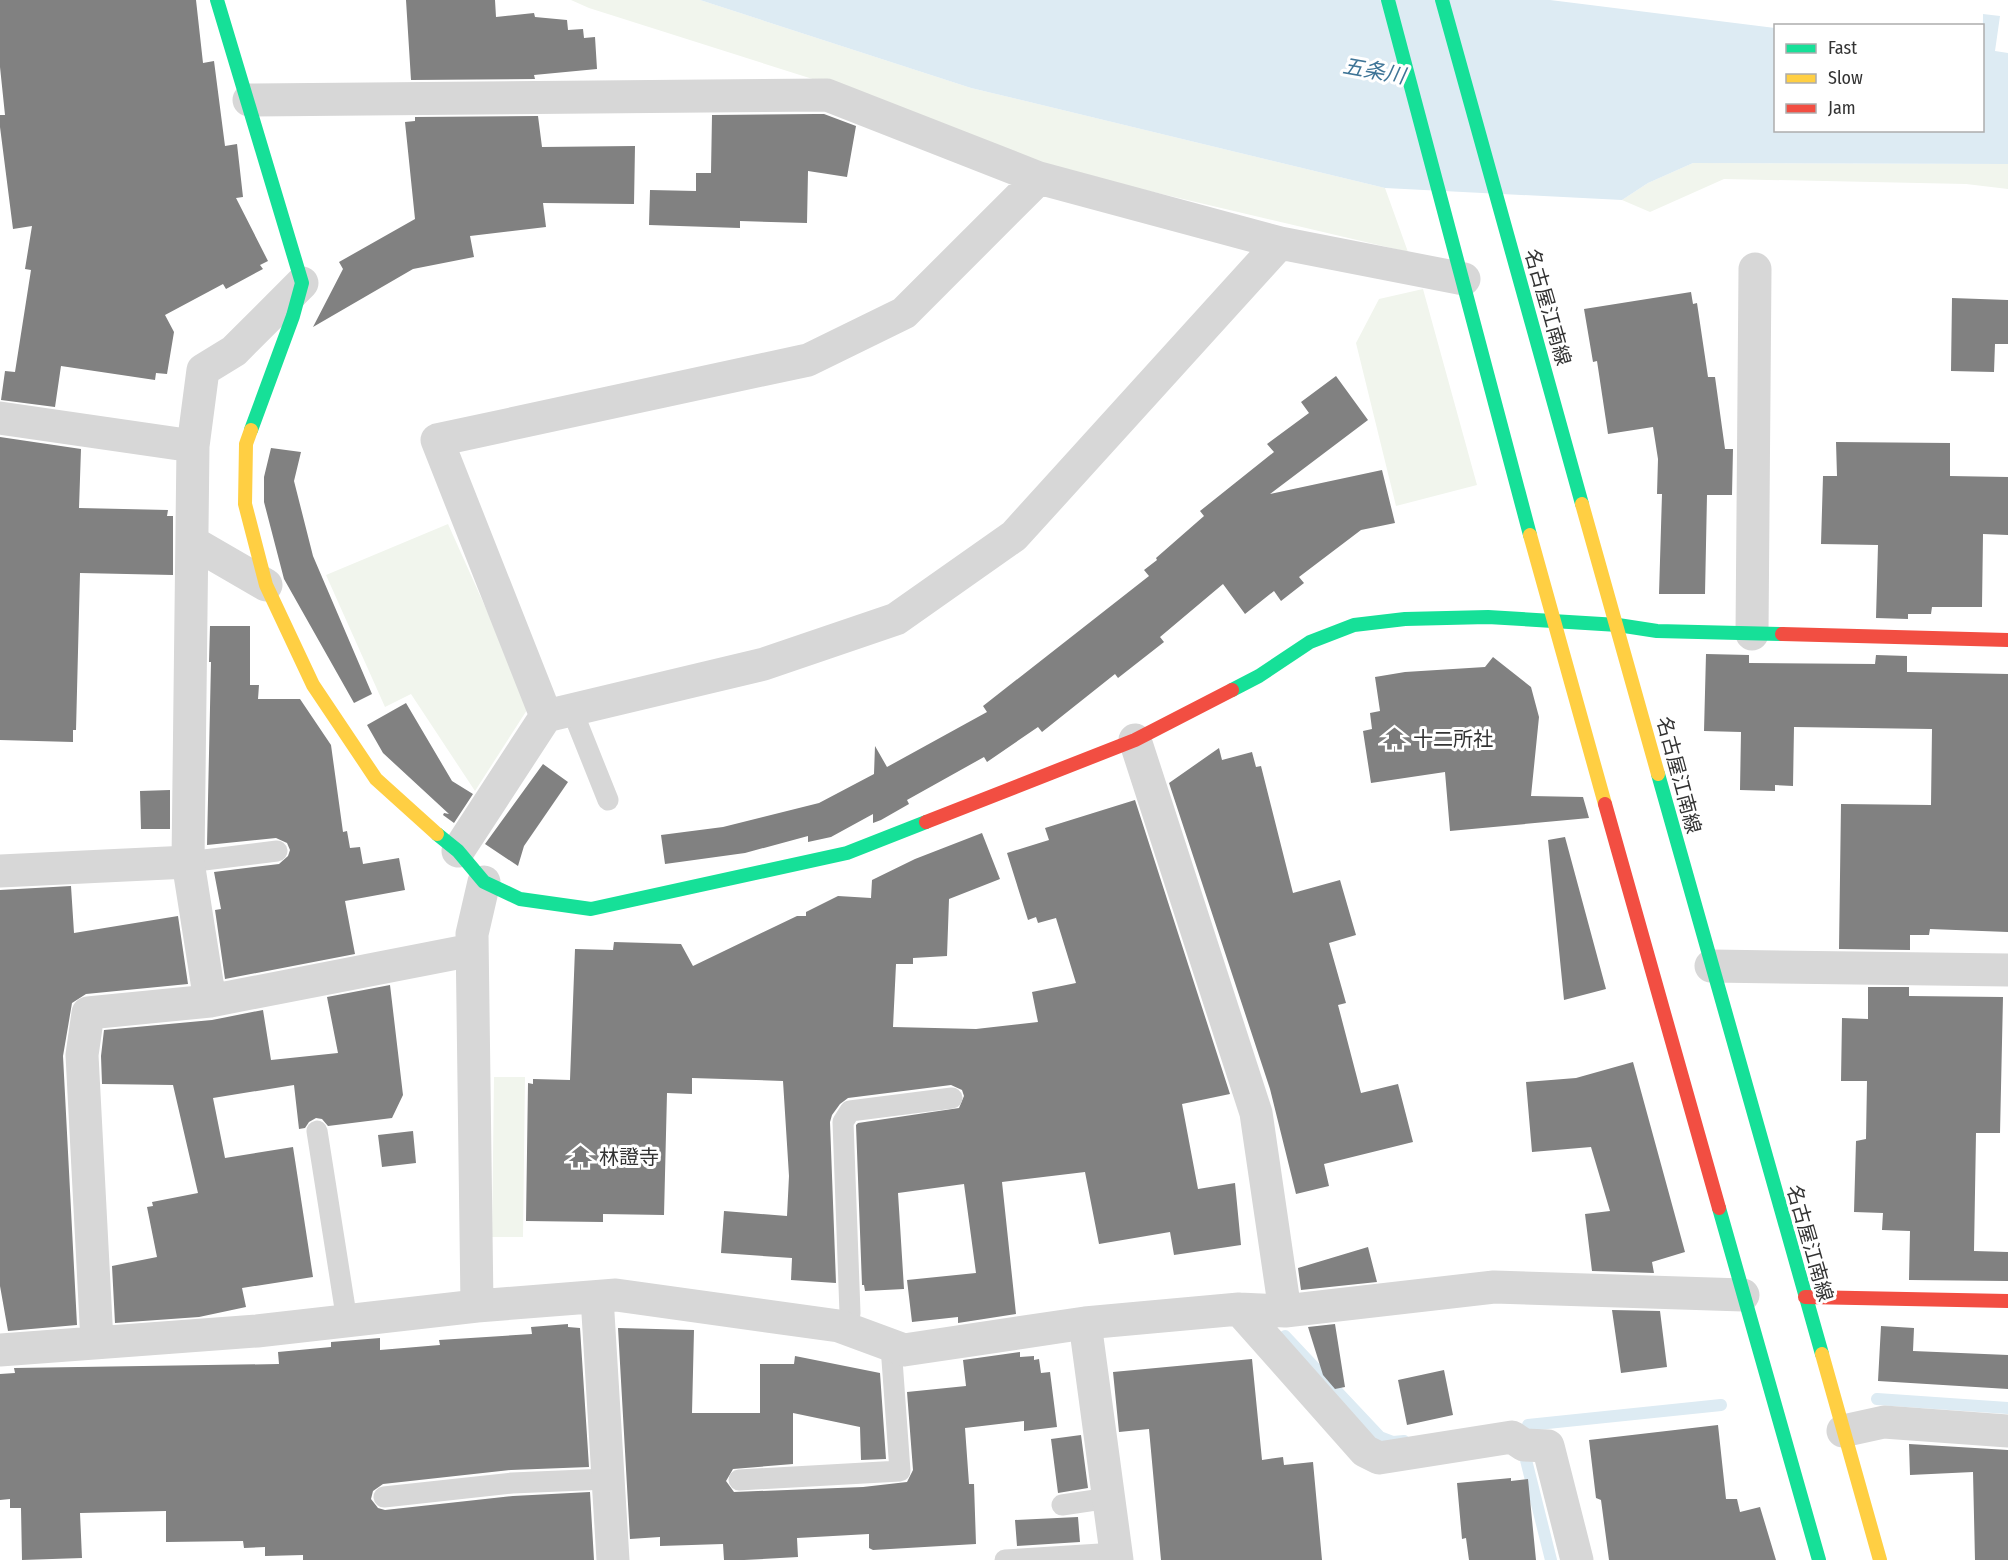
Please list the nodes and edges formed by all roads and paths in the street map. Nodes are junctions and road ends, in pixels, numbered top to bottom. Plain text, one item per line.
1 (217, 0) edge
2 (1388, 0) edge
3 (1442, 0) edge
4 (249, 100) junction
5 (1039, 178) junction
6 (1280, 243) junction
7 (1755, 269) dead end
8 (1464, 279) junction
9 (302, 283) junction
10 (0, 418) edge
11 (193, 446) junction
12 (192, 543) junction
13 (266, 585) junction
14 (1553, 621) junction
15 (1618, 625) junction
16 (1752, 634) junction
17 (2008, 640) edge
18 (559, 713) junction
19 (1135, 740) junction
20 (608, 800) dead end
21 (277, 851) dead end
22 (458, 851) junction
23 (188, 862) junction
24 (0, 871) edge
25 (484, 882) junction
26 (472, 950) junction
27 (1711, 966) junction
28 (2008, 970) edge
29 (210, 1000) junction
30 (952, 1098) dead end
31 (317, 1131) dead end
32 (1743, 1295) junction
33 (597, 1297) junction
34 (1805, 1297) junction
35 (2008, 1301) edge
36 (477, 1306) junction
37 (1239, 1309) junction
38 (1285, 1311) junction
39 (347, 1321) junction
40 (1085, 1323) junction
41 (847, 1329) junction
42 (97, 1342) junction
43 (891, 1346) junction
44 (0, 1350) edge
45 (1843, 1431) junction
46 (2008, 1431) edge
47 (608, 1479) junction
48 (739, 1480) dead end
49 (384, 1497) dead end
50 (1109, 1498) junction
51 (1062, 1505) dead end
52 (1116, 1556) edge
53 (613, 1560) edge
54 (1005, 1560) edge
55 (1576, 1560) edge
56 (1819, 1560) edge
57 (1880, 1560) edge

1 - 4 main road
2 - 8 main road
3 - 15 main road, 名古屋江南線
4 - 5 street
4 - 9 main road
5 - 6 street
5 - 18 street
6 - 8 street
6 - 18 street
7 - 16 street
8 - 14 main road
9 - 11 street
9 - 13 main road
10 - 11 street
11 - 12 street
12 - 13 street
12 - 23 street
13 - 22 main road
14 - 15 main road
14 - 19 main road
14 - 32 main road
15 - 16 main road
15 - 27 main road, 名古屋江南線
16 - 17 main road
18 - 20 lane
18 - 22 street
19 - 25 main road
19 - 38 street
21 - 23 lane
22 - 25 main road
23 - 24 street
23 - 29 street
25 - 26 street
26 - 29 street
26 - 36 street
27 - 28 street
27 - 34 main road, 名古屋江南線
29 - 42 street
30 - 41 lane
31 - 39 lane
32 - 38 street
32 - 56 main road
33 - 36 street
33 - 41 street
33 - 47 street
34 - 35 main road
34 - 45 main road, 名古屋江南線
36 - 39 street
37 - 38 street
37 - 40 street
37 - 55 street
39 - 42 street
40 - 43 street
40 - 50 street
41 - 43 street
42 - 44 street
43 - 48 lane
45 - 46 street
45 - 57 main road, 名古屋江南線
47 - 49 lane
47 - 53 street
50 - 51 lane
50 - 52 street
52 - 54 lane

